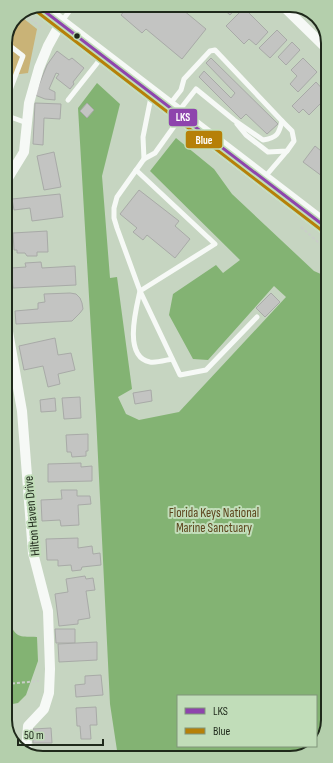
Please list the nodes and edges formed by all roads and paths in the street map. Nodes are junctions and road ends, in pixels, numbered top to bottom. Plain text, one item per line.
1 (45, 12) edge
2 (69, 12) edge
3 (289, 12) edge
4 (60, 24) junction
5 (321, 43) edge
6 (12, 47) edge
7 (102, 56) junction
8 (12, 85) edge
9 (151, 93) junction
10 (68, 100) dead end
11 (176, 112) junction
12 (12, 118) edge
13 (234, 120) junction
14 (282, 121) junction
15 (27, 123) junction
16 (287, 151) junction
17 (144, 159) junction
18 (136, 170) junction
19 (12, 173) edge
20 (263, 178) junction
21 (321, 224) edge
22 (140, 291) junction
23 (257, 317) dead end
24 (172, 359) junction
25 (12, 361) edge
26 (39, 681) dead end
27 (12, 684) edge
28 (26, 746) edge

1 - 4 main road
2 - 4 lane
3 - 5 street
4 - 7 main road
4 - 15 street
6 - 8 lane
7 - 9 main road
7 - 10 lane
9 - 11 main road
9 - 17 lane
11 - 13 lane
11 - 14 lane
11 - 17 lane
11 - 20 main road
12 - 15 lane
13 - 14 lane
13 - 16 lane
14 - 16 lane
15 - 19 street
16 - 20 lane
17 - 18 lane
18 - 22 lane
18 - 22 lane
20 - 21 main road
22 - 24 lane
22 - 24 lane
23 - 24 lane
25 - 28 street, Hilton Haven Drive
26 - 27 path

